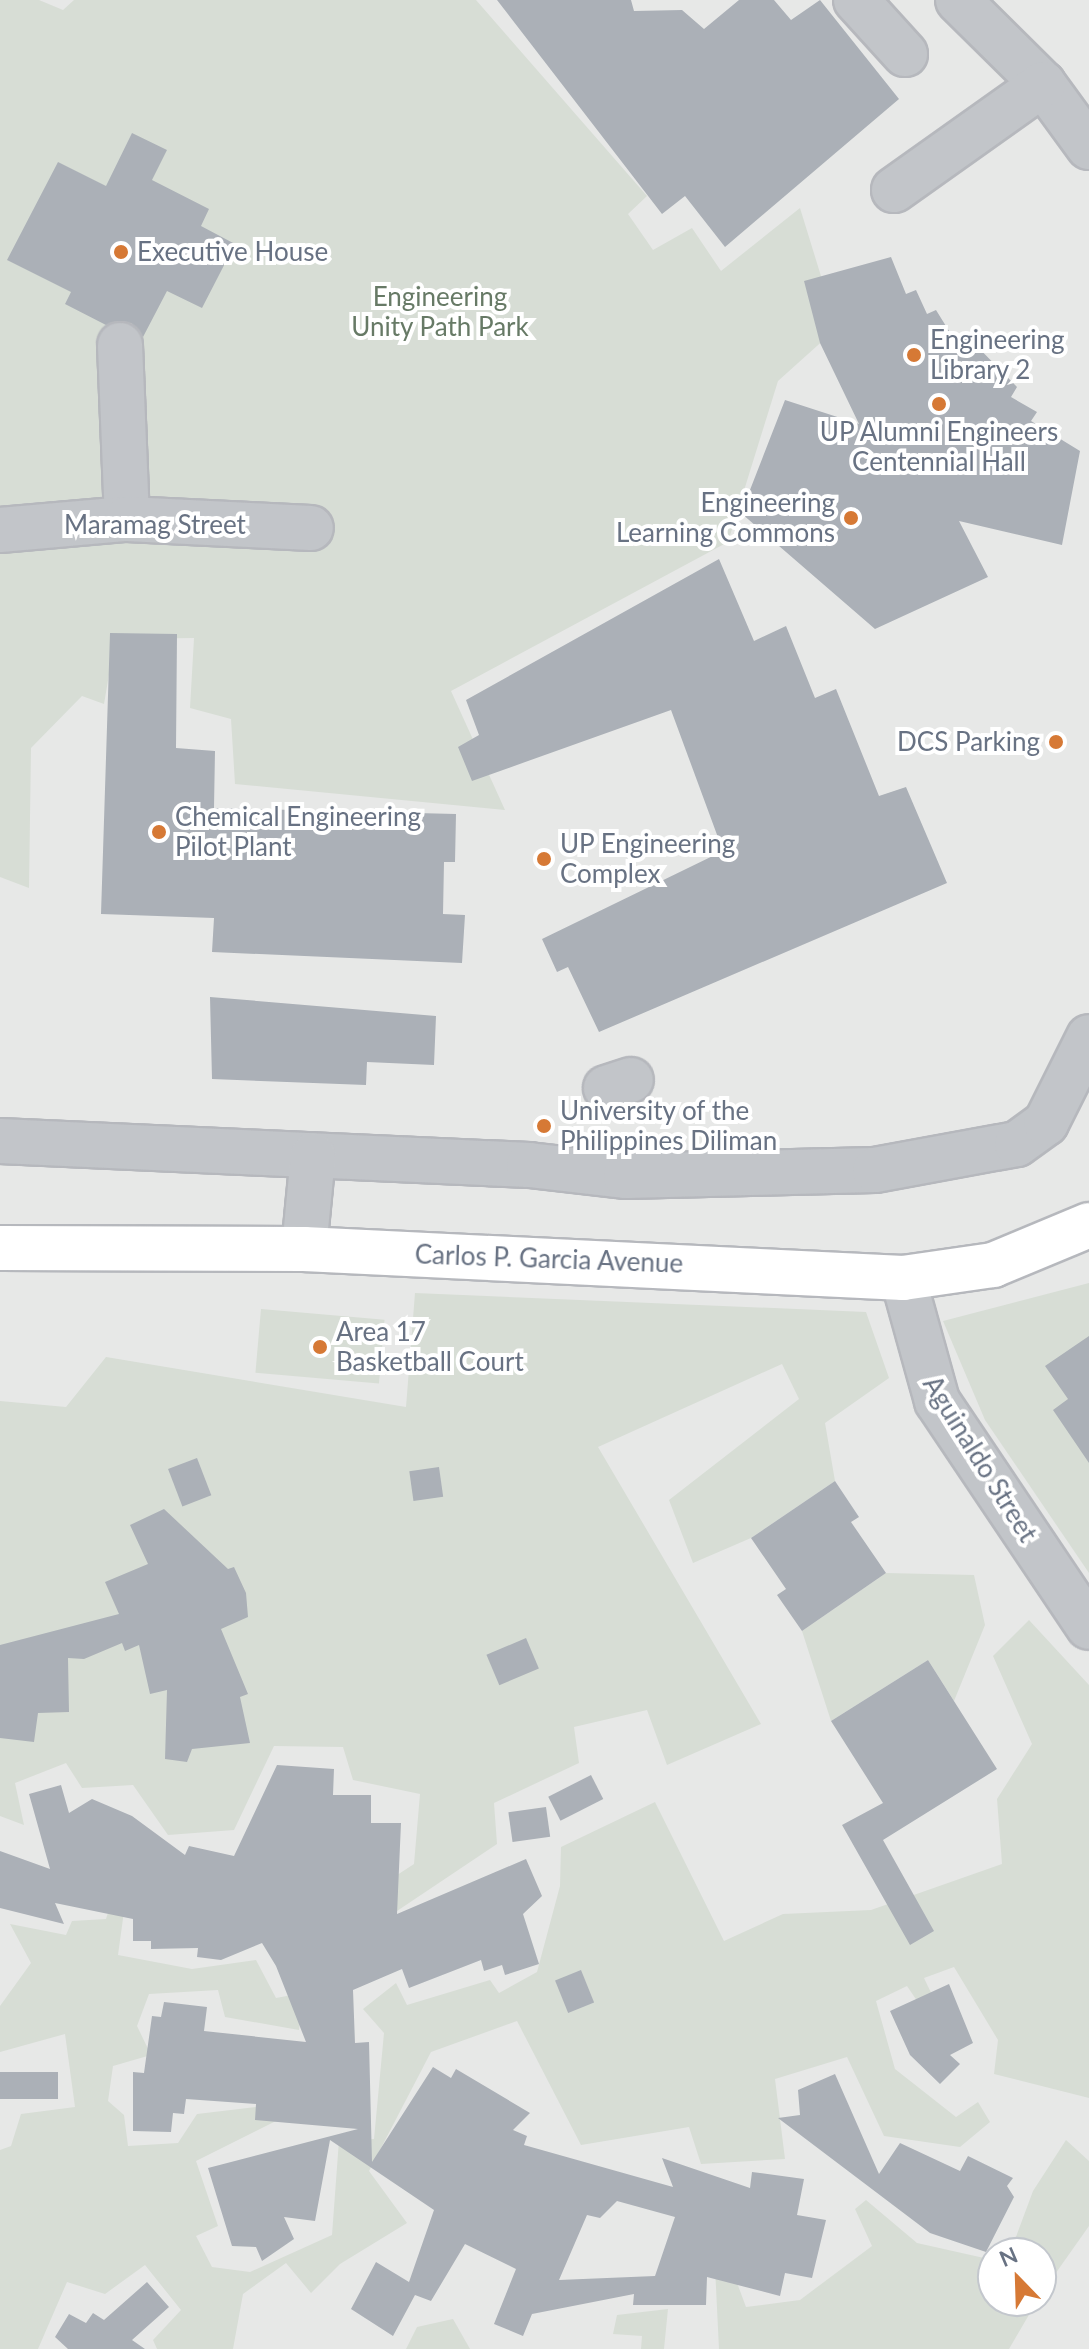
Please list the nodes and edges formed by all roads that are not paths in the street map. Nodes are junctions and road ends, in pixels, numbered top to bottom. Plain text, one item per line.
1 (958, 0) edge
2 (871, 5) edge
3 (905, 54) dead end
4 (1043, 84) junction
5 (1089, 147) edge
6 (894, 190) dead end
7 (120, 345) dead end
8 (127, 519) junction
9 (311, 528) dead end
10 (0, 530) edge
11 (1089, 1037) edge
12 (0, 1141) edge
13 (313, 1155) junction
14 (1089, 1225) edge
15 (0, 1248) edge
16 (304, 1249) junction
17 (903, 1278) junction
18 (1089, 1627) edge

1 - 4 street
2 - 3 street
4 - 5 street
4 - 6 street
7 - 8 street
8 - 9 street, Maramag Street
8 - 10 street, Maramag Street
11 - 13 street
12 - 13 street
13 - 16 street
14 - 17 main road, Carlos P. Garcia Avenue
15 - 16 main road, Carlos P. Garcia Avenue
16 - 17 main road, Carlos P. Garcia Avenue
17 - 18 street, Aguinaldo Street

